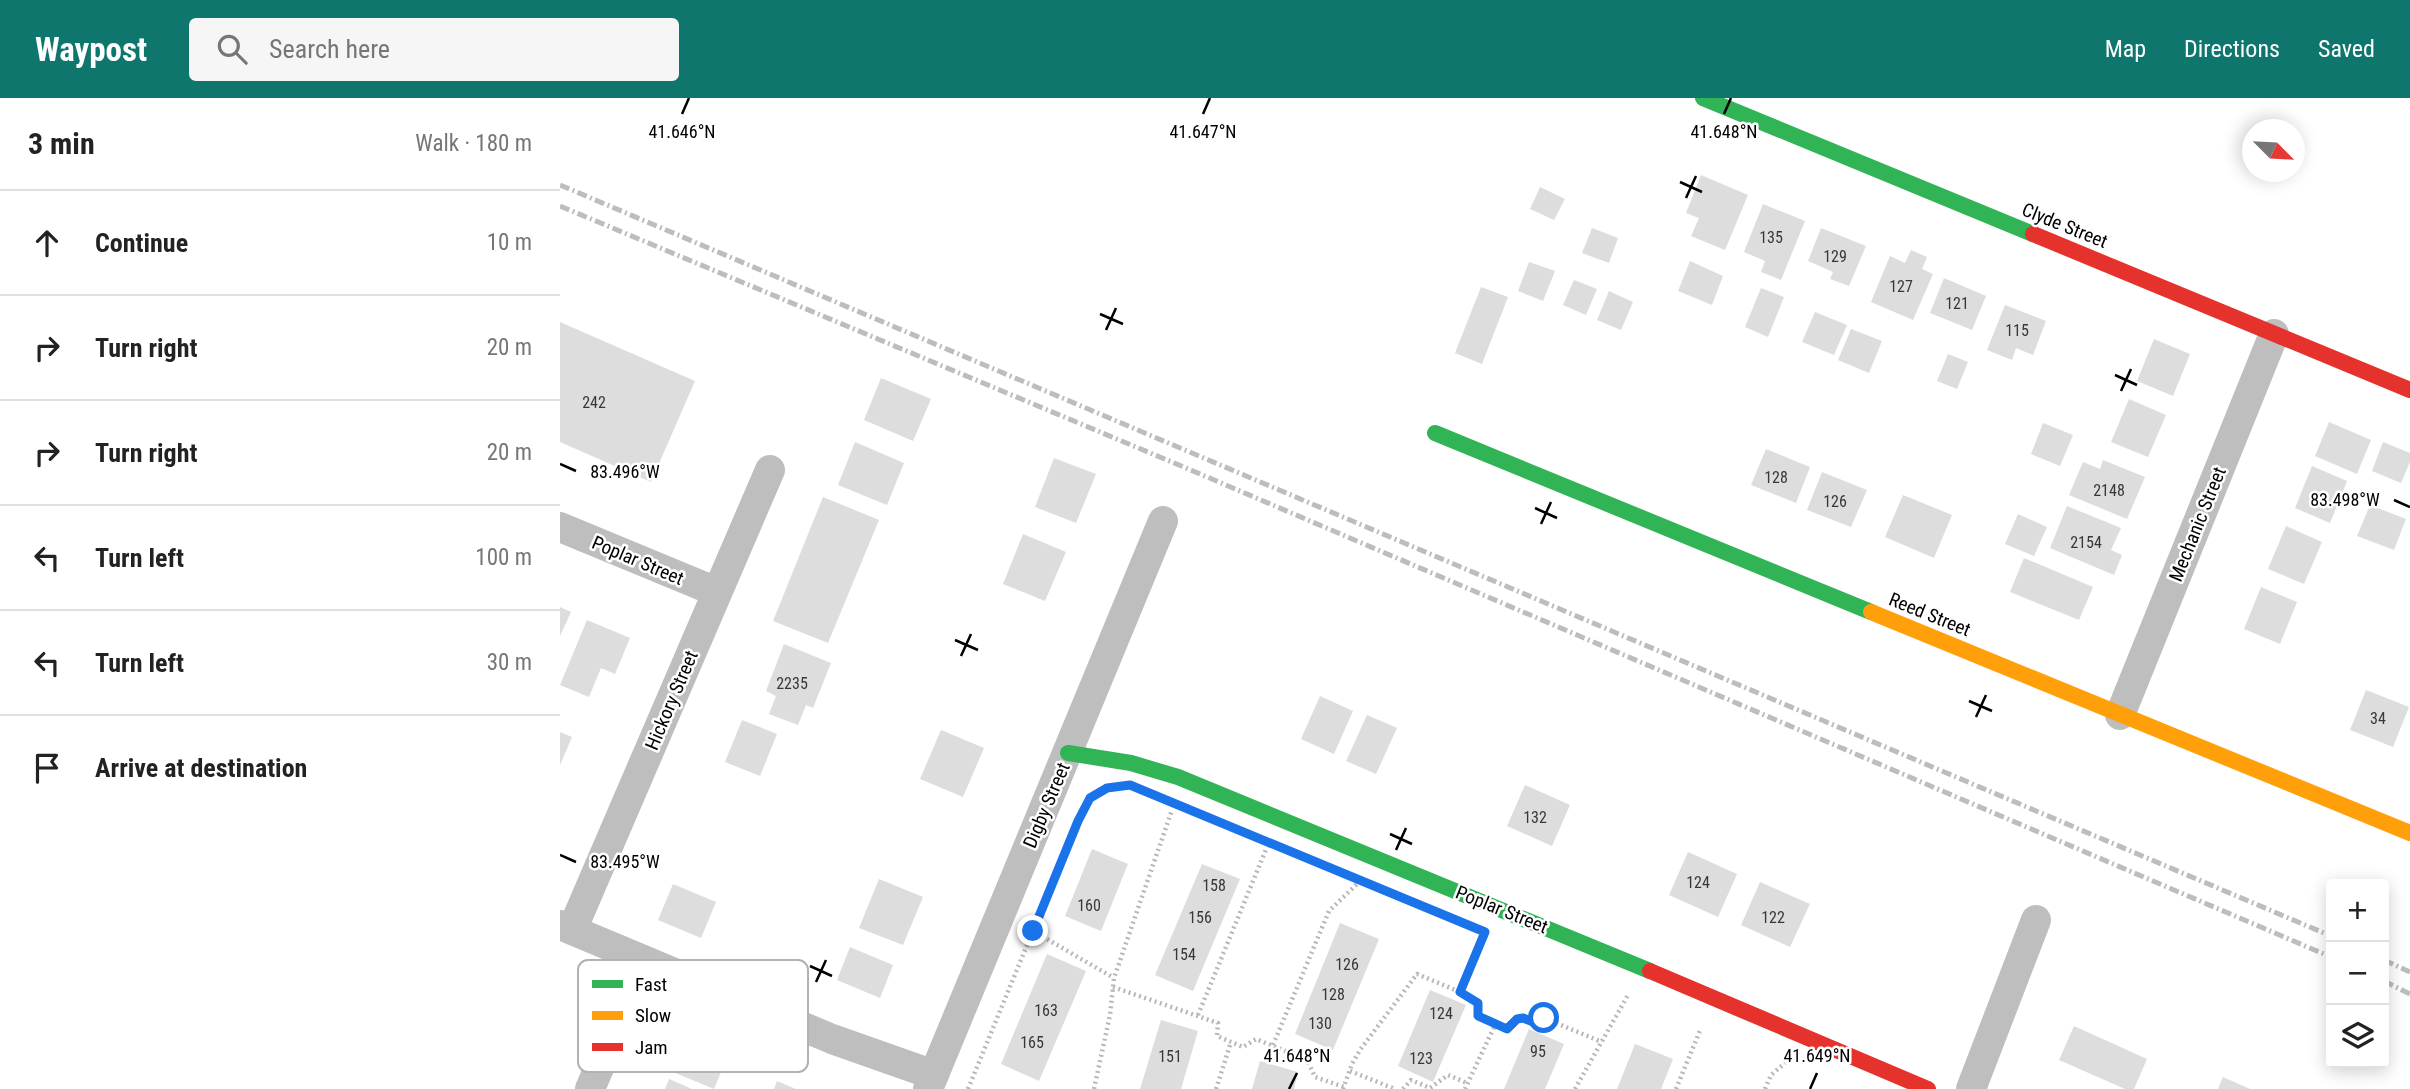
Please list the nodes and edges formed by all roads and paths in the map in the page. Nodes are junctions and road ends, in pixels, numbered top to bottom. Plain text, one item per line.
1 (1703, 98) edge
2 (2274, 334) junction
3 (2410, 390) edge
4 (1435, 433) dead end
5 (770, 470) dead end
6 (1163, 521) dead end
7 (560, 527) edge
8 (717, 592) junction
9 (2120, 715) junction
10 (1068, 753) junction
11 (1107, 788) dead end
12 (1175, 803) dead end
13 (2410, 833) edge
14 (1269, 842) dead end
15 (1351, 876) dead end
16 (2036, 920) dead end
17 (566, 927) edge
18 (1033, 931) junction
19 (1485, 932) dead end
20 (643, 960) edge
21 (1114, 978) junction
22 (1113, 986) junction
23 (1630, 991) dead end
24 (1460, 992) junction
25 (1198, 1015) junction
26 (1704, 1022) dead end
27 (1495, 1025) junction
28 (808, 1029) edge
29 (1231, 1042) junction
30 (1602, 1042) junction
31 (1273, 1045) junction
32 (1791, 1058) dead end
33 (1350, 1071) junction
34 (597, 1072) edge
35 (932, 1082) edge
36 (1467, 1083) junction
37 (1344, 1088) edge
38 (590, 1089) edge
39 (968, 1089) edge
40 (1094, 1089) edge
41 (1216, 1089) edge
42 (1395, 1089) edge
43 (1404, 1089) edge
44 (1465, 1089) edge
45 (1575, 1089) edge
46 (1676, 1089) edge
47 (1765, 1089) edge
48 (1928, 1089) edge
49 (1971, 1089) edge

1 - 2 street, Clyde Street
2 - 3 street, Clyde Street
2 - 9 street, Mechanic Street
4 - 9 street, Reed Street
5 - 8 street, Hickory Street
6 - 10 street, Digby Street
7 - 8 street, Poplar Street
8 - 17 street, Hickory Street
9 - 13 street, Reed Street
10 - 35 street, Digby Street
10 - 48 street, Poplar Street
11 - 18 path
12 - 21 path
14 - 25 path
15 - 31 path
16 - 49 street
17 - 20 street
18 - 21 path
18 - 39 path
19 - 24 path
21 - 22 path
22 - 25 path
22 - 40 path
23 - 30 path
24 - 27 path
24 - 33 path
25 - 29 path
26 - 46 path
27 - 30 path
27 - 36 path
28 - 35 street
29 - 31 path
29 - 41 path
30 - 45 path
31 - 37 path
32 - 47 path
33 - 37 path
33 - 42 path
34 - 38 street
36 - 43 path
36 - 44 path

